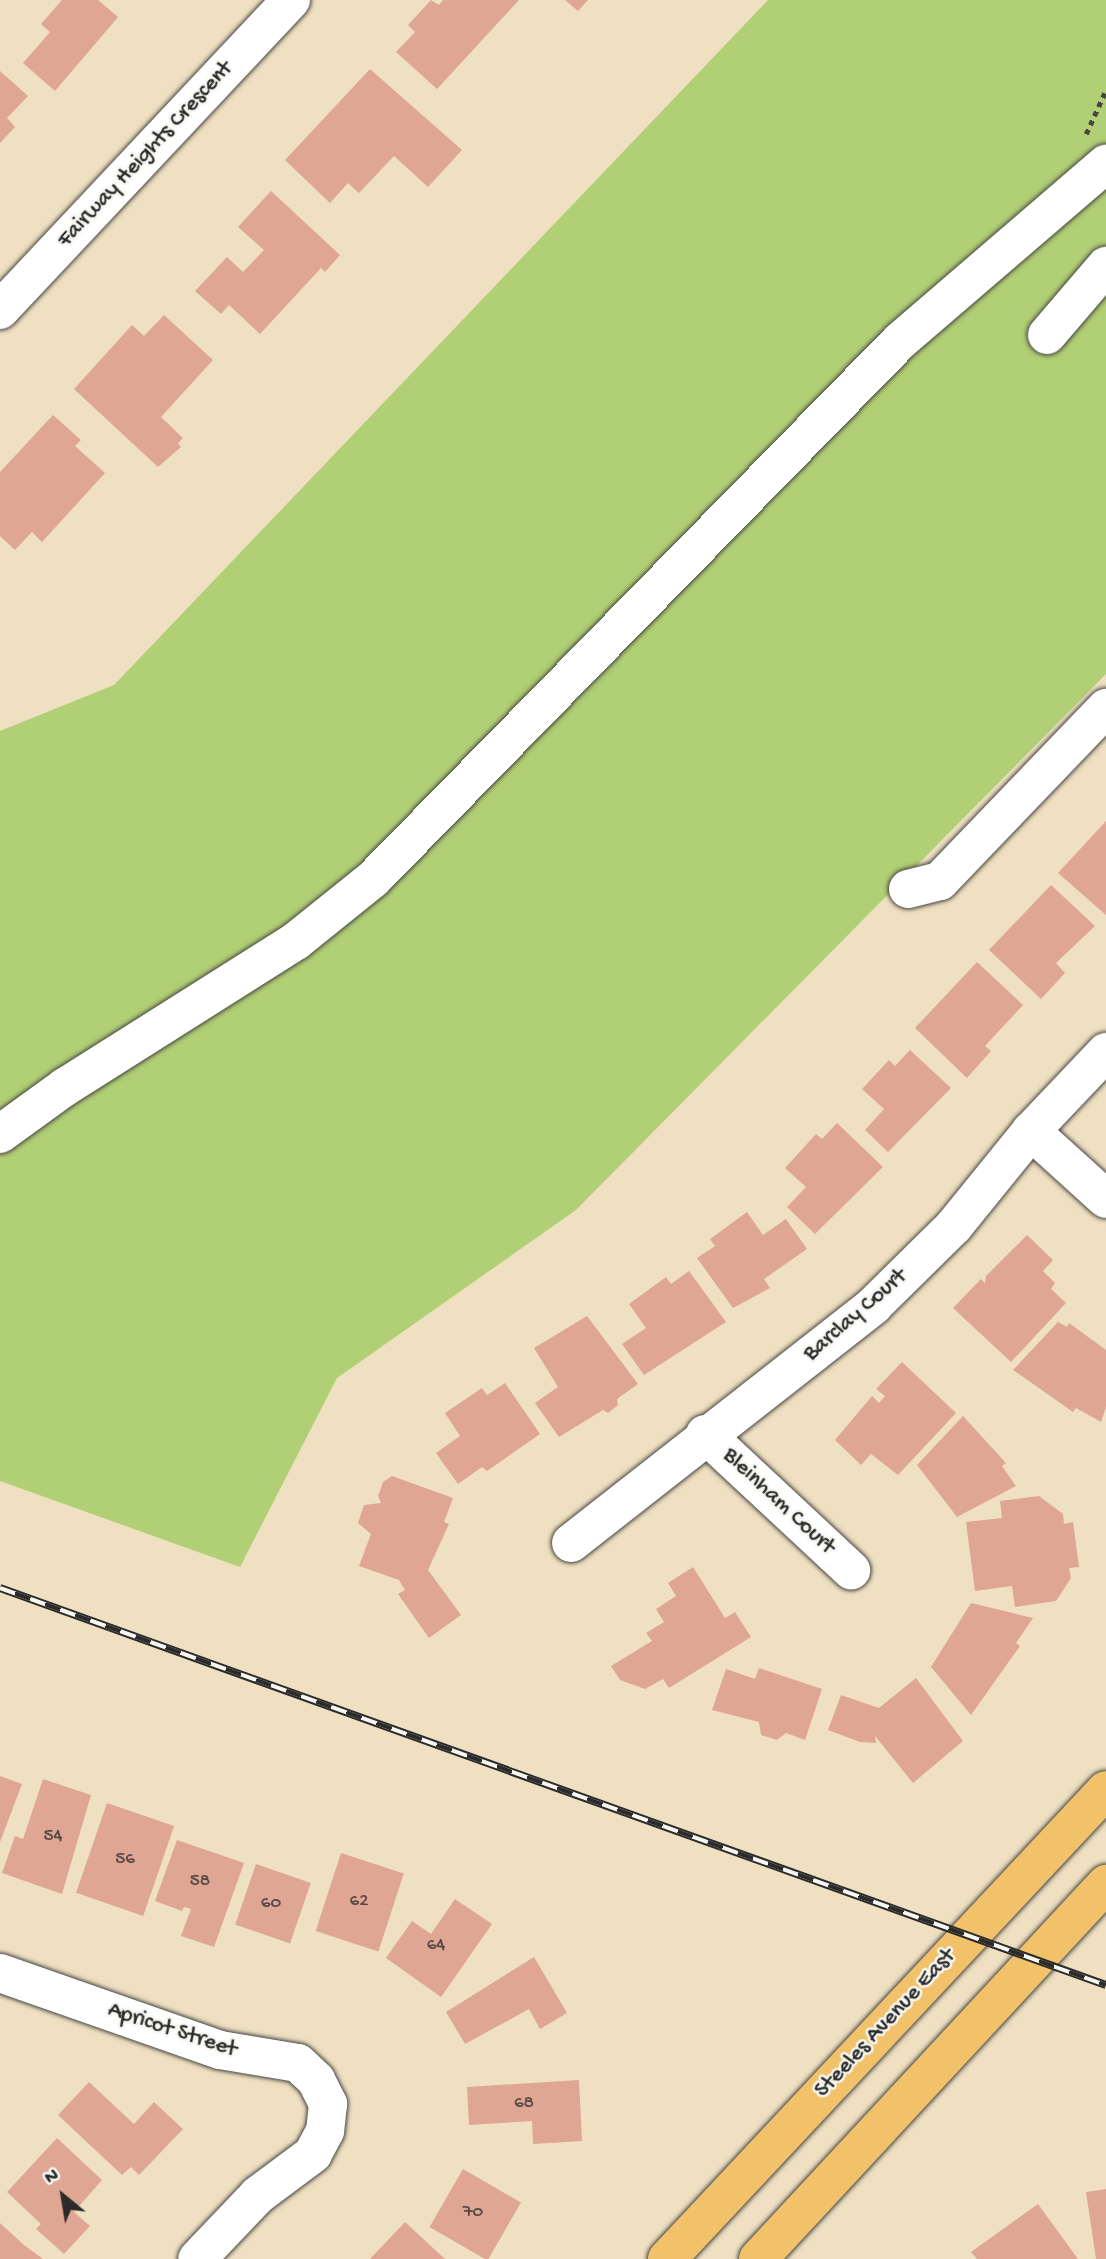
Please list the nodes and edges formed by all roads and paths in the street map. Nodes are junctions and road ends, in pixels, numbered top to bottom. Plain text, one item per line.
1 (291, 0) edge
2 (1106, 164) edge
3 (1106, 266) edge
4 (0, 310) edge
5 (1047, 335) dead end
6 (1106, 708) edge
7 (908, 889) dead end
8 (1106, 1052) edge
9 (1031, 1131) junction
10 (0, 1134) edge
11 (1106, 1199) edge
12 (705, 1434) junction
13 (571, 1542) dead end
14 (851, 1570) dead end
15 (1106, 1790) edge
16 (1106, 1884) edge
17 (0, 1973) edge
18 (197, 2259) edge
19 (667, 2259) edge
20 (758, 2259) edge

1 - 4 street, Fairway Heights Crescent
2 - 10 street
3 - 5 street
6 - 7 street
8 - 9 street, Barclay Court
9 - 11 street
9 - 12 street, Barclay Court
12 - 13 street, Barclay Court
12 - 14 street, Bleinham Court
15 - 19 main road, Steeles Avenue East
16 - 20 main road
17 - 18 street, Apricot Street

